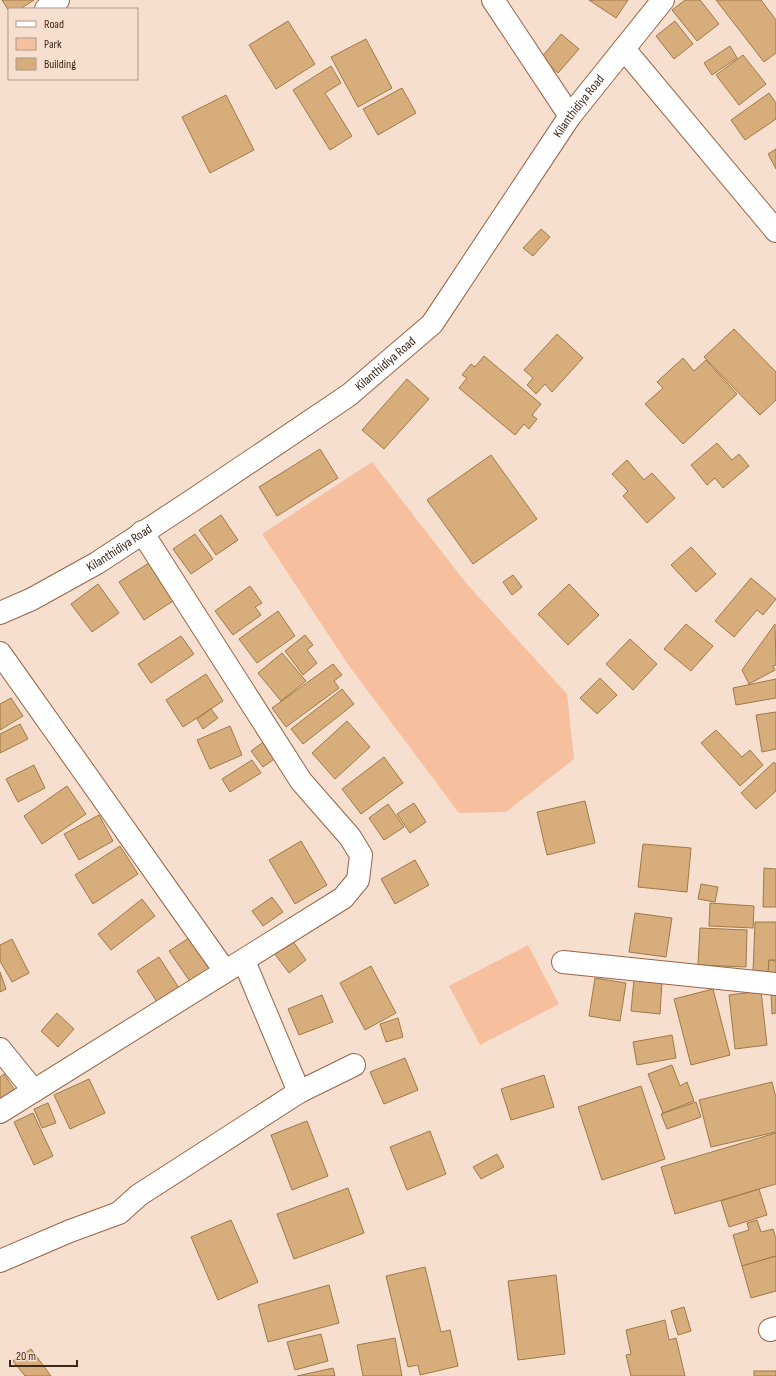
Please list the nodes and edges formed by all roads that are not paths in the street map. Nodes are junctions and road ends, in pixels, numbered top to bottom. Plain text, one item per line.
1 (58, 0) edge
2 (493, 0) edge
3 (663, 0) edge
4 (47, 8) edge
5 (624, 49) junction
6 (570, 116) junction
7 (776, 231) edge
8 (142, 532) junction
9 (0, 614) edge
10 (0, 654) edge
11 (563, 962) dead end
12 (234, 966) junction
13 (776, 984) edge
14 (0, 1049) edge
15 (354, 1065) dead end
16 (34, 1091) junction
17 (299, 1092) junction
18 (0, 1112) edge
19 (0, 1261) edge

1 - 4 street
2 - 6 street
3 - 5 street, Kilanthidiya Road
5 - 6 street, Kilanthidiya Road
5 - 7 street
6 - 8 street, Kilanthidiya Road
8 - 9 street, Kilanthidiya Road
8 - 12 street
10 - 12 street
11 - 13 street
12 - 16 street
12 - 17 street
14 - 16 street
15 - 17 street
16 - 18 street
17 - 19 street

